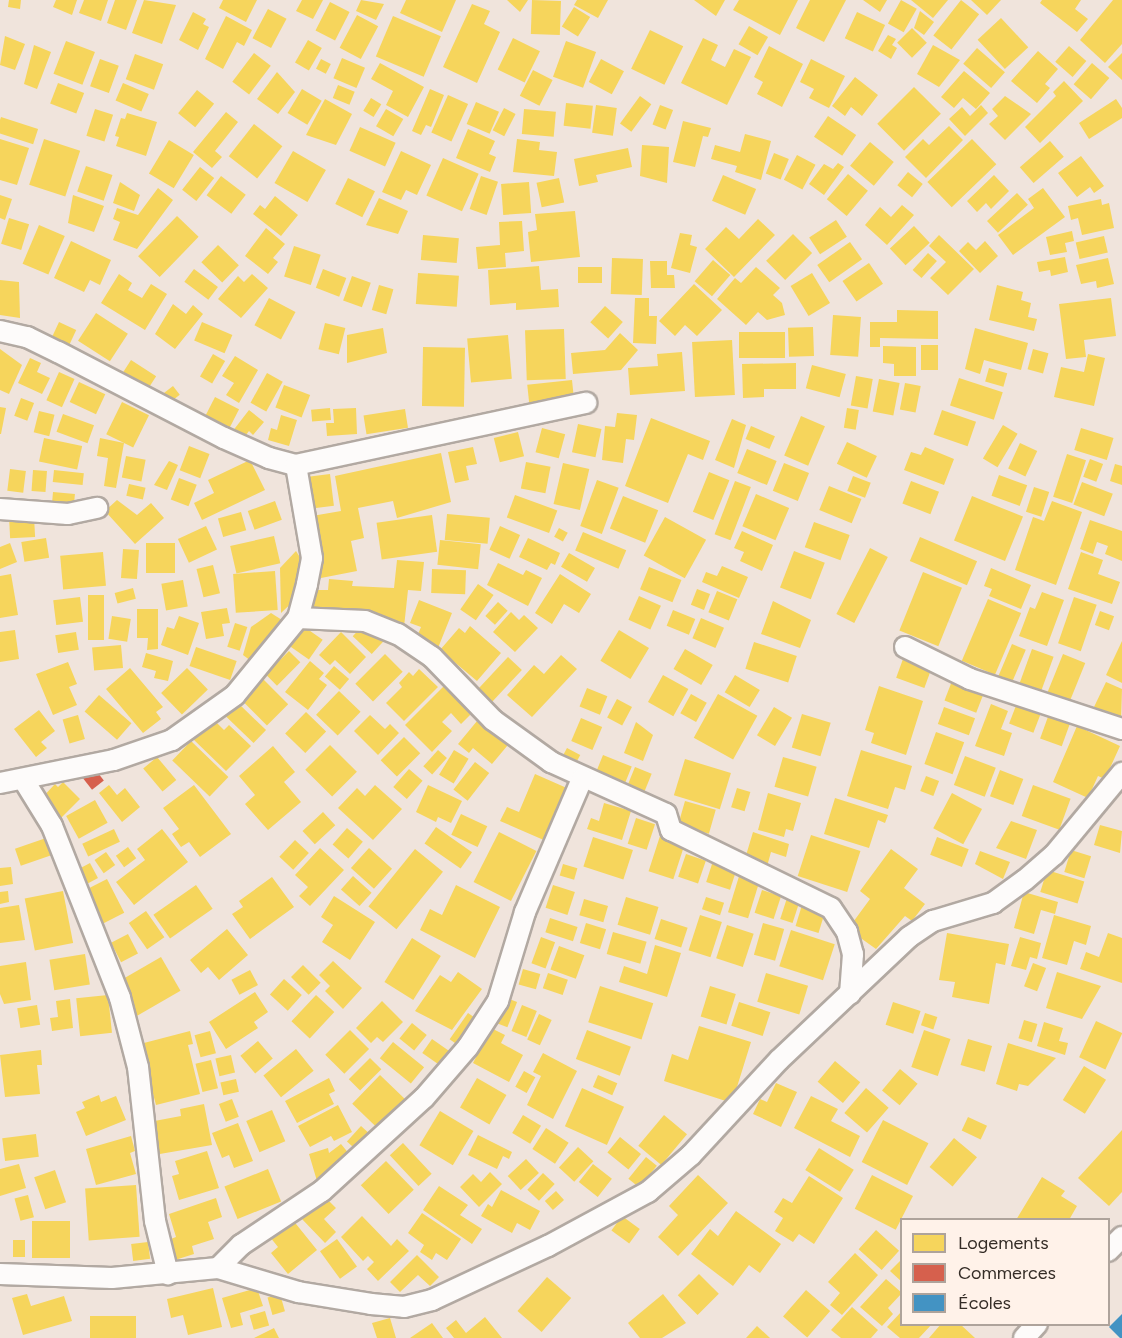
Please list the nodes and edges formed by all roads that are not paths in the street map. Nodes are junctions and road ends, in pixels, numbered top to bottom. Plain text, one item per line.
1 (0, 331) edge
2 (586, 404) dead end
3 (296, 465) junction
4 (97, 508) dead end
5 (0, 509) edge
6 (298, 618) junction
7 (905, 647) dead end
8 (1122, 729) edge
9 (1122, 773) edge
10 (23, 779) junction
11 (582, 779) junction
12 (0, 783) edge
13 (850, 994) junction
14 (1122, 1237) edge
15 (1110, 1249) edge
16 (218, 1268) junction
17 (0, 1274) edge
18 (168, 1274) junction
19 (1035, 1326) edge
20 (1024, 1338) edge

1 - 3 street
2 - 3 street
3 - 6 street
4 - 5 street
6 - 10 street
6 - 11 street
7 - 8 street
9 - 13 street
10 - 12 street
10 - 18 street
11 - 13 street
11 - 16 street
13 - 16 street
14 - 15 street
16 - 18 street
17 - 18 street
19 - 20 street

